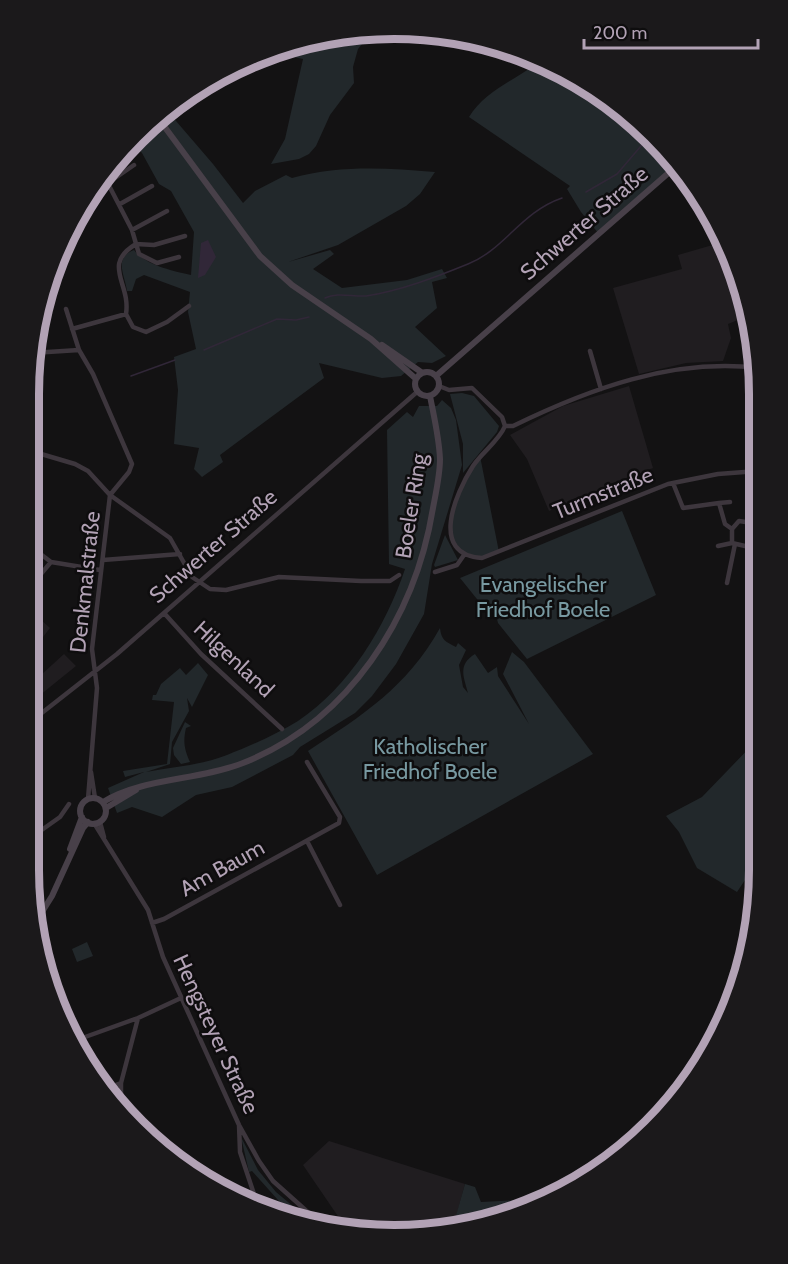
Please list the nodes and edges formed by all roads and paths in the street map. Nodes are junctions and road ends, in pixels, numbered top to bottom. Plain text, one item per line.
1 (163, 125) edge
2 (134, 165) dead end
3 (670, 171) edge
4 (109, 182) edge
5 (108, 183) edge
6 (152, 186) dead end
7 (120, 204) junction
8 (167, 211) dead end
9 (132, 230) junction
10 (185, 236) dead end
11 (136, 244) junction
12 (179, 257) dead end
13 (189, 306) dead end
14 (66, 309) dead end
15 (126, 314) junction
16 (72, 329) junction
17 (371, 339) junction
18 (79, 350) junction
19 (590, 351) dead end
20 (42, 352) edge
21 (748, 367) edge
22 (421, 372) junction
23 (436, 376) junction
24 (415, 378) junction
25 (439, 386) junction
26 (601, 389) junction
27 (417, 392) junction
28 (430, 396) junction
29 (505, 426) junction
30 (39, 453) edge
31 (749, 472) edge
32 (673, 483) junction
33 (110, 495) junction
34 (730, 502) dead end
35 (719, 503) junction
36 (749, 523) edge
37 (732, 529) junction
38 (733, 544) junction
39 (718, 546) dead end
40 (749, 547) edge
41 (39, 553) edge
42 (180, 554) junction
43 (464, 555) junction
44 (103, 560) junction
45 (51, 562) junction
46 (100, 570) junction
47 (435, 572) dead end
48 (399, 575) dead end
49 (39, 576) edge
50 (198, 582) junction
51 (727, 583) dead end
52 (164, 613) junction
53 (96, 671) junction
54 (39, 715) edge
55 (282, 729) dead end
56 (307, 762) dead end
57 (91, 798) junction
58 (69, 804) dead end
59 (105, 805) junction
60 (82, 817) junction
61 (94, 822) junction
62 (39, 832) edge
63 (307, 841) junction
64 (69, 856) junction
65 (340, 904) dead end
66 (42, 912) edge
67 (152, 922) junction
68 (181, 998) junction
69 (138, 1018) junction
70 (82, 1038) edge
71 (121, 1083) junction
72 (112, 1086) edge
73 (121, 1097) edge
74 (239, 1125) junction
75 (255, 1196) edge
76 (311, 1215) edge

1 - 17 main road
2 - 4 street
3 - 23 main road, Schwerter Straße
5 - 7 street
6 - 7 street
7 - 9 street
8 - 9 street
9 - 11 street
10 - 11 street
11 - 12 street
11 - 15 street
13 - 15 street
14 - 16 street
15 - 16 street
16 - 18 street
17 - 22 main road
17 - 24 main road
18 - 20 street
18 - 33 street
19 - 26 street
21 - 26 street
22 - 23 main road
22 - 24 main road
23 - 25 main road
24 - 27 main road
25 - 28 main road
25 - 29 street
26 - 29 street
27 - 28 main road
27 - 50 street, Schwerter Straße
28 - 59 main road, Boeler Ring
29 - 43 street
30 - 33 street
31 - 32 street, Turmstraße
32 - 35 street
32 - 43 street, Turmstraße
33 - 42 street
33 - 44 street, Denkmalstraße
34 - 35 street
35 - 37 street
36 - 37 street
37 - 38 street
38 - 39 street
38 - 40 street
38 - 51 street
41 - 45 street
42 - 44 street
42 - 50 street
43 - 47 street
44 - 46 street, Denkmalstraße
45 - 46 street
45 - 49 street
46 - 53 street, Denkmalstraße
48 - 50 street
50 - 52 street, Schwerter Straße
52 - 53 street, Schwerter Straße
52 - 55 street, Hilgenland
53 - 54 street, Schwerter Straße
53 - 57 street, Denkmalstraße
56 - 63 street, Am Baum
57 - 59 main road
57 - 60 main road
58 - 62 street
59 - 61 main road
60 - 61 main road
60 - 64 main road
61 - 64 main road
61 - 67 street, Hengsteyer Straße
63 - 65 street
63 - 67 street, Am Baum
64 - 66 main road
67 - 68 street, Hengsteyer Straße
68 - 69 street
68 - 74 street, Hengsteyer Straße
69 - 70 street
69 - 71 street
71 - 72 street
71 - 73 street
74 - 75 street
74 - 76 street, Hengsteyer Straße

